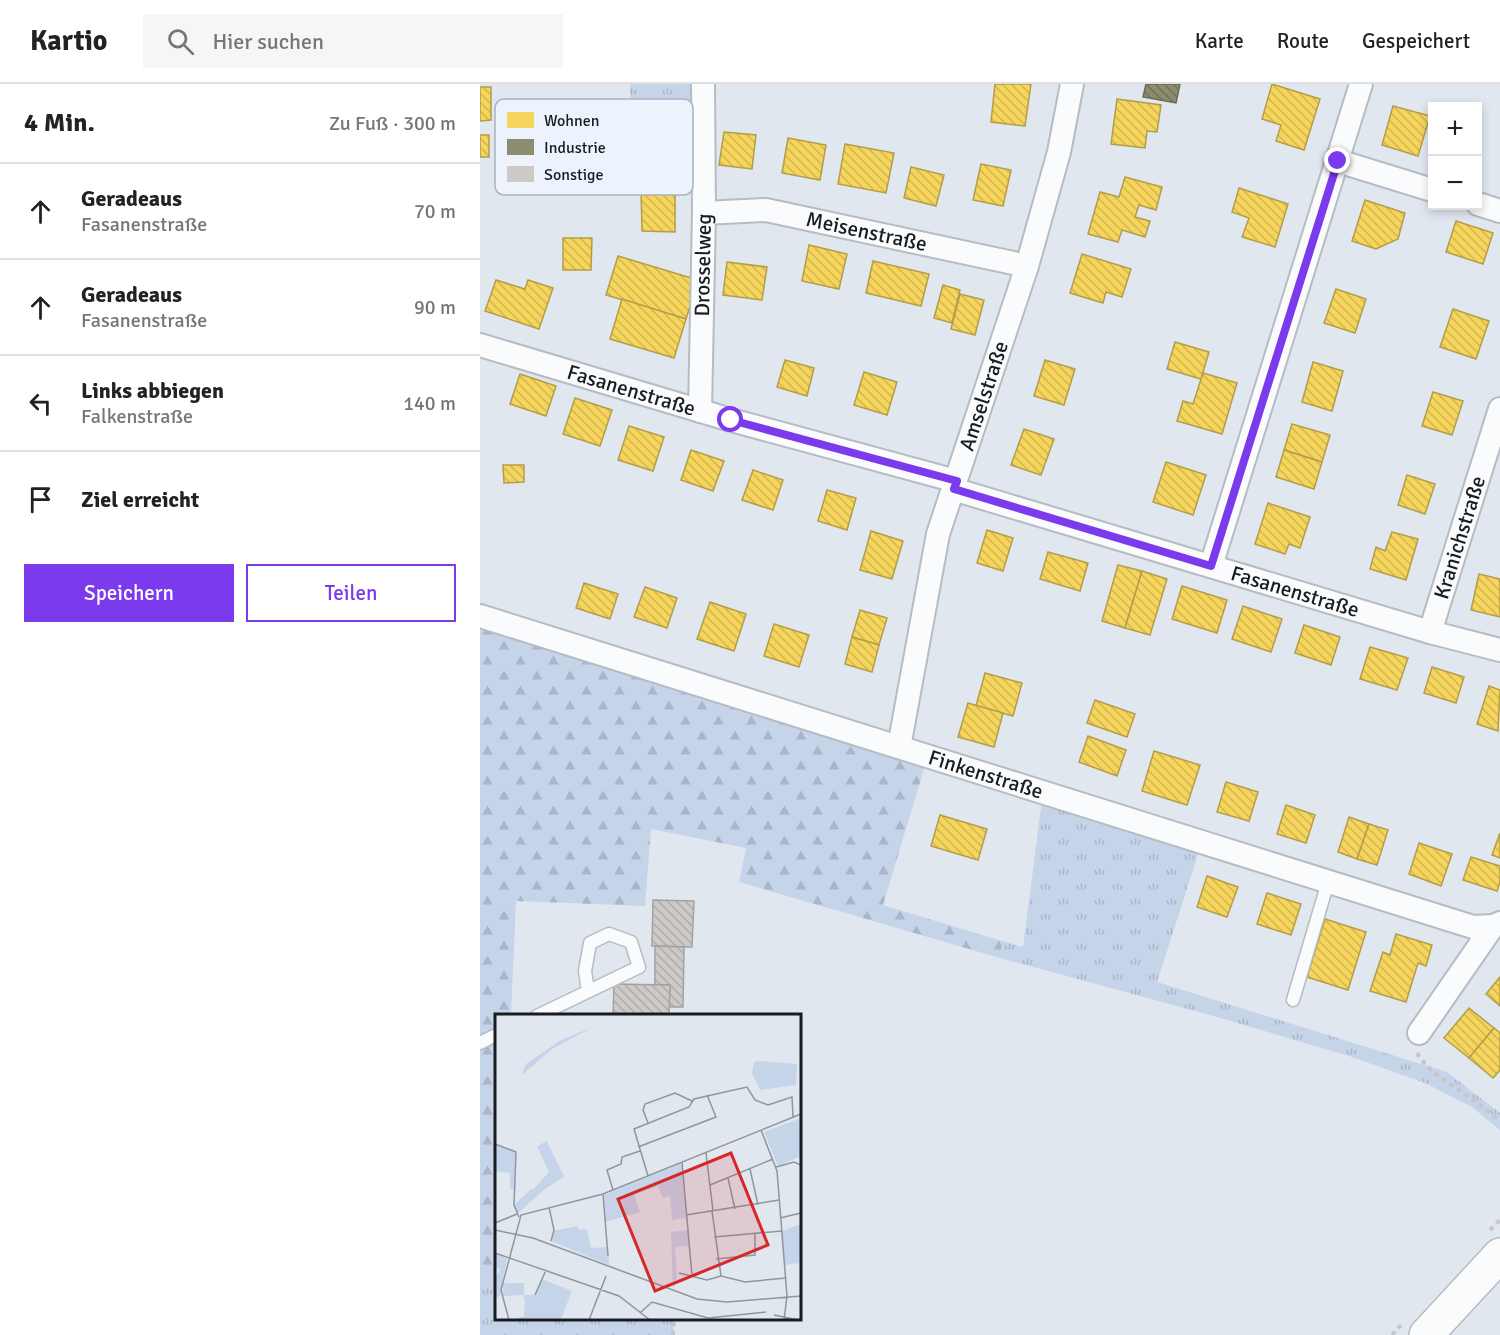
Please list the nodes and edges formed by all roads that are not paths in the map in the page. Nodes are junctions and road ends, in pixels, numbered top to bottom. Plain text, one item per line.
1 (703, 84) edge
2 (1072, 84) edge
3 (1361, 84) edge
4 (1338, 161) junction
5 (1428, 189) edge
6 (1482, 205) edge
7 (1500, 211) edge
8 (704, 213) junction
9 (1027, 266) junction
10 (480, 345) edge
11 (1500, 409) edge
12 (700, 411) junction
13 (955, 485) junction
14 (1211, 566) junction
15 (480, 616) edge
16 (1430, 632) junction
17 (1500, 650) edge
18 (899, 747) junction
19 (1328, 882) junction
20 (1496, 925) edge
21 (588, 991) junction
22 (1293, 1000) dead end
23 (541, 1014) edge
24 (1419, 1033) road end
25 (495, 1036) edge
26 (480, 1043) edge
27 (1500, 1255) edge
28 (1426, 1335) edge

1 - 8 street, Drosselweg
2 - 9 street, Amselstraße
3 - 4 street
4 - 5 street
4 - 14 street
6 - 7 street
8 - 9 street, Meisenstraße
8 - 12 street, Drosselweg
9 - 13 street, Amselstraße
10 - 12 street, Fasanenstraße
11 - 16 street, Kranichstraße
12 - 13 street, Fasanenstraße
13 - 14 street, Fasanenstraße
13 - 18 street, Amselstraße
14 - 16 street, Fasanenstraße
15 - 18 street, Finkenstraße
16 - 17 street, Fasanenstraße
18 - 19 street, Finkenstraße
19 - 20 street, Finkenstraße
19 - 22 lane
20 - 24 street
21 - 21 lane
21 - 23 lane
25 - 26 lane
27 - 28 main road

